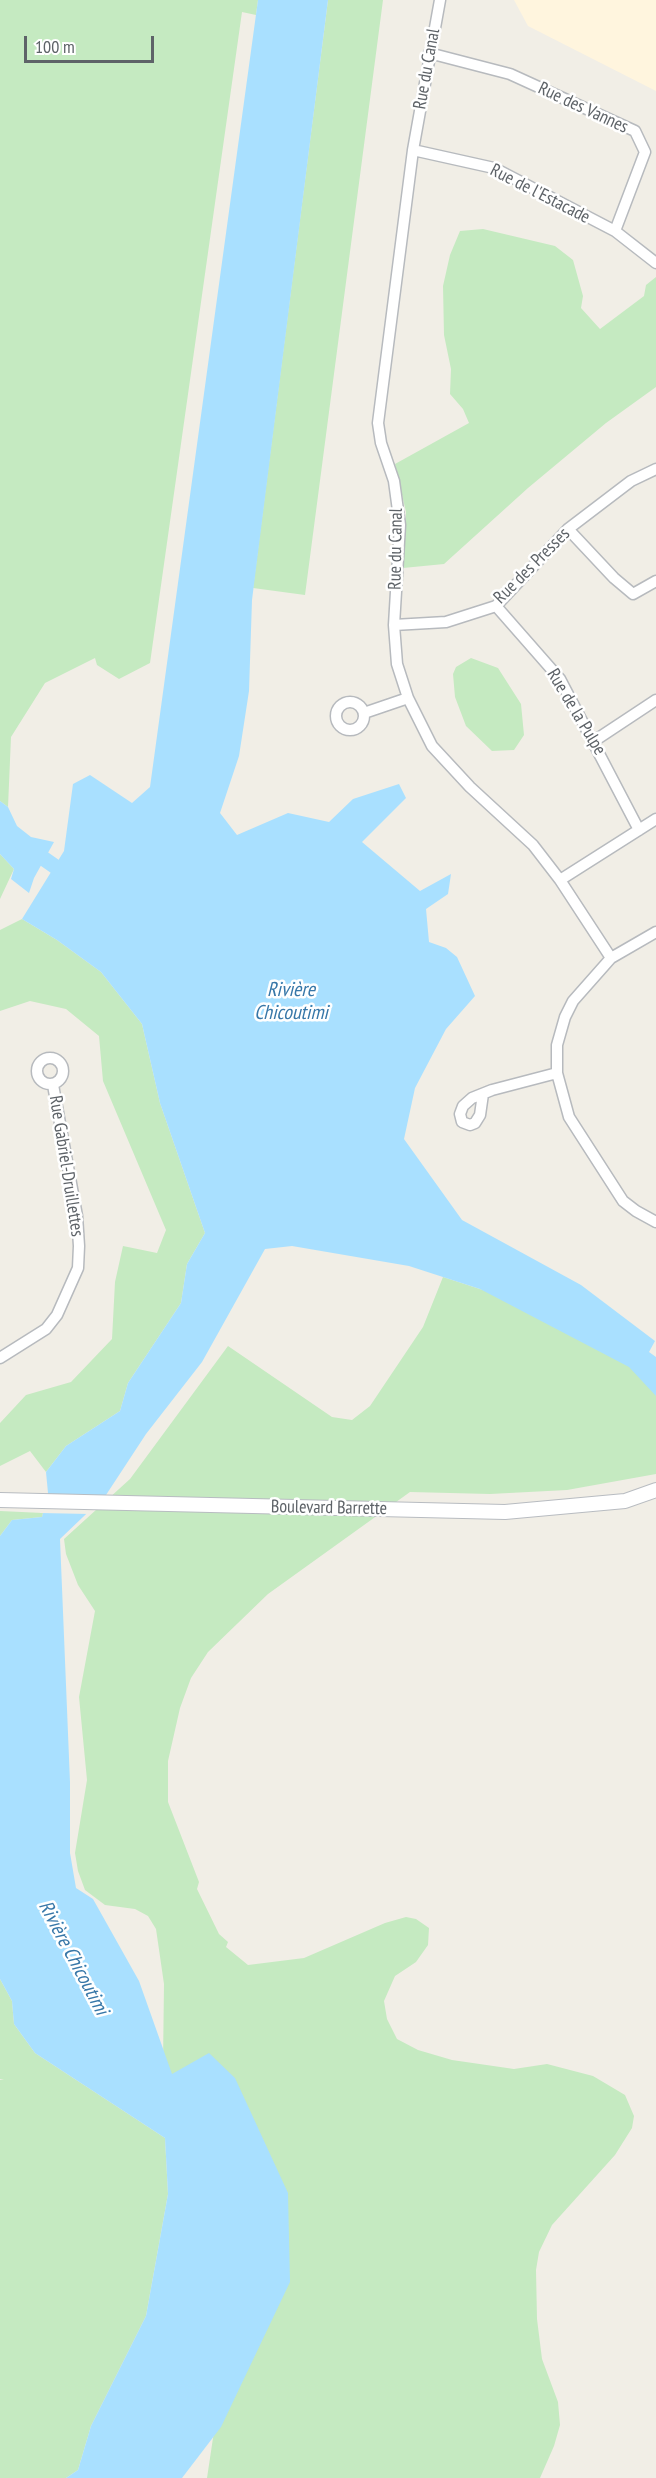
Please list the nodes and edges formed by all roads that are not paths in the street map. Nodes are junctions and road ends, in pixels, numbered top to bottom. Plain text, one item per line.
1 (440, 0) edge
2 (429, 53) junction
3 (413, 150) junction
4 (615, 231) junction
5 (656, 263) edge
6 (656, 469) edge
7 (568, 529) junction
8 (656, 581) edge
9 (496, 606) junction
10 (394, 625) junction
11 (408, 698) junction
12 (656, 700) edge
13 (364, 713) dead end
14 (594, 741) junction
15 (656, 819) edge
16 (639, 830) junction
17 (560, 880) junction
18 (656, 932) edge
19 (611, 958) junction
20 (557, 1073) junction
21 (53, 1084) dead end
22 (483, 1094) dead end
23 (656, 1222) edge
24 (0, 1358) edge
25 (656, 1490) edge
26 (0, 1500) edge

1 - 2 street, Rue du Canal
2 - 3 street, Rue du Canal
2 - 4 street, Rue des Vannes
3 - 4 street, Rue de l'Estacade
3 - 10 street, Rue du Canal
4 - 5 street, Rue de l'Estacade
6 - 7 street, Rue des Presses
7 - 8 street
7 - 9 street, Rue des Presses
9 - 10 street, Rue des Presses
9 - 14 street, Rue de la Pulpe
10 - 11 street, Rue du Canal
11 - 13 street
11 - 17 street, Rue du Canal
12 - 14 street
14 - 16 street, Rue de la Pulpe
15 - 16 street
16 - 17 street
17 - 19 street, Rue du Canal
18 - 19 street
19 - 20 street
20 - 22 street
20 - 23 street
21 - 24 street, Rue Gabriel-Druillettes
25 - 26 street, Boulevard Barrette

